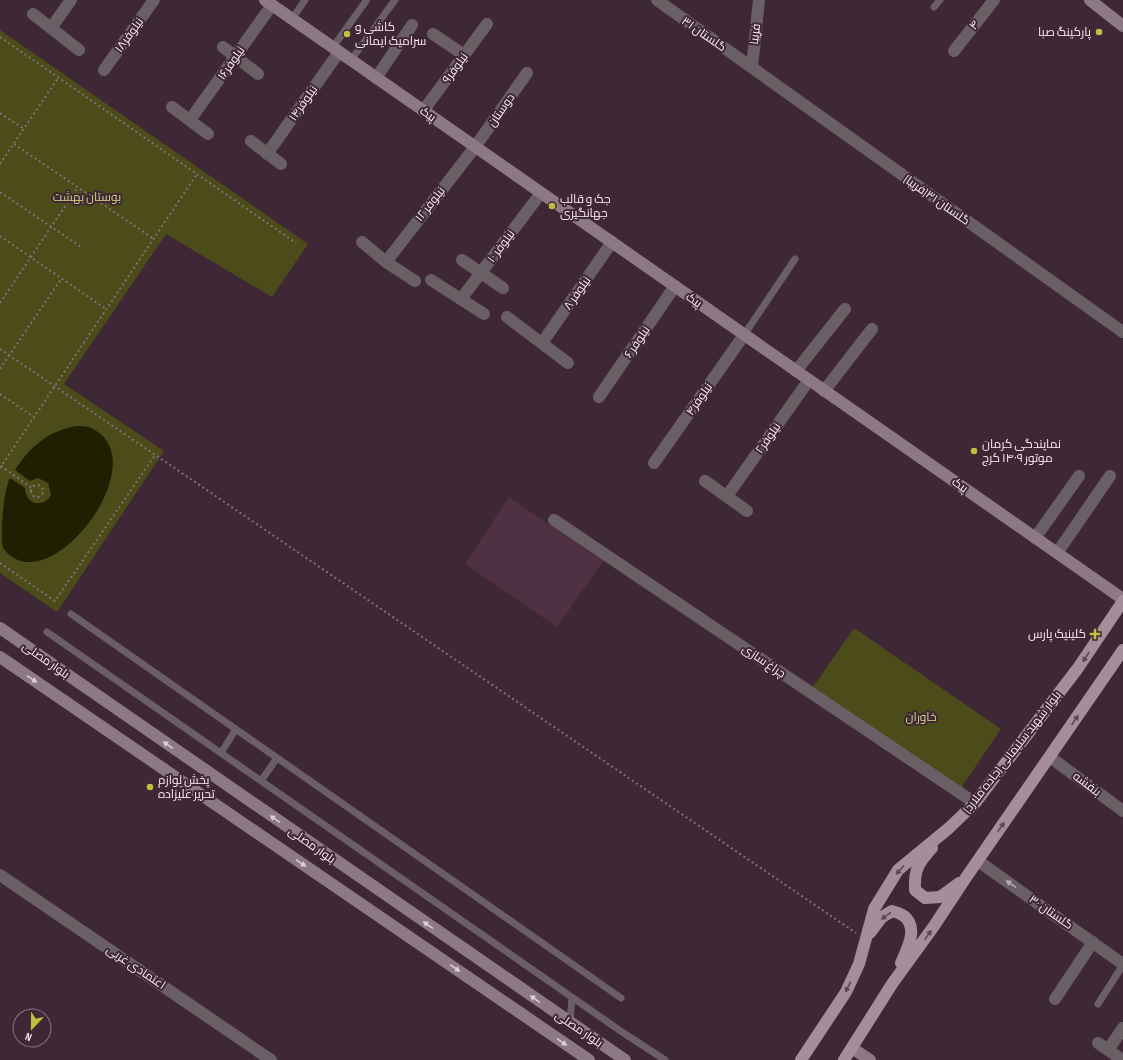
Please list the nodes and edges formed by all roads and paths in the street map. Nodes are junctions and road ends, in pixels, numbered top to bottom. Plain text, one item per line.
1 (71, 0) edge
2 (154, 0) edge
3 (305, 0) edge
4 (395, 0) edge
5 (657, 0) edge
6 (760, 0) edge
7 (940, 0) edge
8 (994, 0) edge
9 (1090, 0) edge
10 (366, 1) dead end
11 (269, 2) edge
12 (934, 7) dead end
13 (33, 14) dead end
14 (292, 19) junction
15 (487, 24) dead end
16 (412, 25) dead end
17 (1123, 26) edge
18 (51, 28) junction
19 (433, 34) dead end
20 (0, 37) edge
21 (223, 47) dead end
22 (79, 50) dead end
23 (336, 50) junction
24 (954, 51) dead end
25 (464, 55) junction
26 (235, 56) junction
27 (351, 60) junction
28 (752, 67) junction
29 (104, 70) dead end
30 (527, 73) dead end
31 (258, 74) dead end
32 (58, 78) junction
33 (376, 78) junction
34 (172, 107) dead end
35 (423, 111) junction
36 (0, 113) edge
37 (190, 120) junction
38 (24, 129) junction
39 (208, 134) dead end
40 (251, 141) dead end
41 (14, 144) junction
42 (475, 147) junction
43 (267, 154) junction
44 (0, 164) edge
45 (281, 164) dead end
46 (197, 174) junction
47 (78, 187) junction
48 (0, 192) edge
49 (540, 192) junction
50 (52, 227) junction
51 (0, 236) edge
52 (154, 239) junction
53 (362, 242) dead end
54 (612, 242) junction
55 (296, 243) dead end
56 (80, 247) dead end
57 (31, 258) junction
58 (795, 259) dead end
59 (462, 260) dead end
60 (386, 262) junction
61 (480, 273) junction
62 (61, 278) junction
63 (431, 280) dead end
64 (415, 281) dead end
65 (675, 286) junction
66 (503, 288) dead end
67 (461, 299) junction
68 (0, 303) edge
69 (106, 309) junction
70 (845, 309) dead end
71 (484, 314) dead end
72 (507, 317) dead end
73 (872, 329) dead end
74 (1123, 332) edge
75 (744, 335) junction
76 (542, 343) junction
77 (0, 349) edge
78 (9, 355) junction
79 (568, 362) dead end
80 (0, 369) edge
81 (796, 371) junction
82 (809, 380) junction
83 (54, 386) junction
84 (824, 391) junction
85 (0, 394) edge
86 (598, 397) dead end
87 (34, 417) junction
88 (155, 455) junction
89 (654, 463) dead end
90 (1, 467) edge
91 (1079, 476) dead end
92 (1110, 476) dead end
93 (705, 481) dead end
94 (32, 488) junction
95 (727, 496) junction
96 (747, 511) dead end
97 (554, 520) dead end
98 (1035, 538) junction
99 (1057, 554) junction
100 (0, 563) edge
101 (1123, 600) edge
102 (71, 614) dead end
103 (0, 628) edge
104 (47, 632) dead end
105 (1123, 650) edge
106 (0, 657) edge
107 (236, 729) junction
108 (221, 753) junction
109 (1050, 757) junction
110 (277, 758) junction
111 (261, 781) junction
112 (975, 803) junction
113 (1123, 811) edge
114 (949, 828) junction
115 (978, 861) junction
116 (0, 874) edge
117 (964, 879) junction
118 (865, 939) junction
119 (1093, 942) junction
120 (1123, 964) edge
121 (892, 984) junction
122 (572, 998) junction
123 (621, 998) dead end
124 (1055, 999) dead end
125 (1098, 1004) dead end
126 (570, 1022) junction
127 (1123, 1028) edge
128 (852, 1048) junction
129 (271, 1060) edge
130 (589, 1060) edge
131 (625, 1060) edge
132 (665, 1060) edge
133 (801, 1060) edge
134 (844, 1060) edge
135 (870, 1060) edge
136 (1121, 1060) edge

1 - 18 street
2 - 29 street, نیلوفر۱۸
3 - 14 lane
4 - 27 lane
5 - 28 street, گلستان ۳۱
6 - 28 street, فریبا
7 - 12 lane
8 - 24 street, ۴
9 - 17 street
10 - 23 lane
11 - 14 street, پیک
11 - 26 street, نیلوفر۱۶
13 - 18 street
14 - 23 street, پیک
15 - 25 street, نیلوفر۹
16 - 33 street
18 - 22 street
19 - 25 street
20 - 32 path
21 - 26 street
23 - 27 street, پیک
23 - 43 street, نیلوفر۱۴
25 - 35 street, نیلوفر۹
26 - 31 street
26 - 37 street, نیلوفر۱۶
27 - 33 street, پیک
28 - 74 street, گلستان ۳۱(فریبا)
30 - 42 street, دوستان
32 - 38 path
32 - 46 path
33 - 35 street, پیک
34 - 37 street
35 - 42 street, پیک
36 - 38 path
37 - 39 street
38 - 41 path
40 - 43 street
41 - 44 path
41 - 47 path
42 - 49 street, پیک
42 - 60 street, نیلوفر ۱۲
43 - 45 street
46 - 52 path
46 - 55 path
47 - 50 path
47 - 52 path
48 - 50 path
49 - 54 street, پیک
49 - 61 street, نیلوفر ۱۰
50 - 56 path
50 - 57 path
51 - 57 path
52 - 69 path
53 - 60 street
54 - 65 street, پیک
54 - 76 street, نیلوفر ۸
57 - 62 path
57 - 68 path
58 - 75 lane
59 - 61 street
60 - 64 street
61 - 66 street
61 - 67 street, نیلوفر ۱۰
62 - 69 path
62 - 78 path
63 - 67 street
65 - 75 street, پیک
65 - 86 street, نیلوفر ۶
67 - 71 street
69 - 83 path
70 - 81 street
72 - 76 street
73 - 84 street
75 - 81 street, پیک
75 - 89 street, نیلوفر۴
76 - 79 street
77 - 78 path
78 - 80 path
78 - 83 path
81 - 82 street, پیک
82 - 84 street, پیک
82 - 95 street, نیلوفر۲
83 - 87 path
83 - 88 path
84 - 98 street, پیک
85 - 87 path
87 - 90 path
88 - 100 path
88 - 118 path
90 - 94 path
91 - 98 street
92 - 99 street
93 - 95 street
94 - 94 path
95 - 96 street
97 - 112 street, چراغ سازی
98 - 99 street, پیک
99 - 101 street, پیک
101 -> 112 main road, بلوار شهید سلیمانی (جاده ملارد)
102 - 107 lane
126 -> 103 street, بلوار مصلی
104 - 108 lane
109 -> 105 main road
106 -> 130 street, بلوار مصلی
107 - 108 lane
107 - 110 lane
108 - 111 lane
109 - 113 street, بنفشه
115 -> 109 main road
110 - 111 lane
110 - 123 lane
111 - 122 lane
112 - 114 main road, بلوار شهید سلیمانی (جاده ملارد)
114 - 117 main road
114 -> 118 main road, بلوار شهید سلیمانی (جاده ملارد)
115 - 117 main road
119 -> 115 street, گلستان ۳۰
116 - 129 street, اعتمادی غربی
121 -> 117 main road
121 -> 118 main road
118 -> 133 main road, بلوار شهید سلیمانی (جاده ملارد)
119 - 120 street, گلستان ۳۰
119 - 124 street
120 - 125 lane
121 - 128 main road
122 - 126 lane
122 - 132 lane
126 - 131 street, بلوار مصلی
127 - 136 street
128 - 134 main road
128 - 135 street

